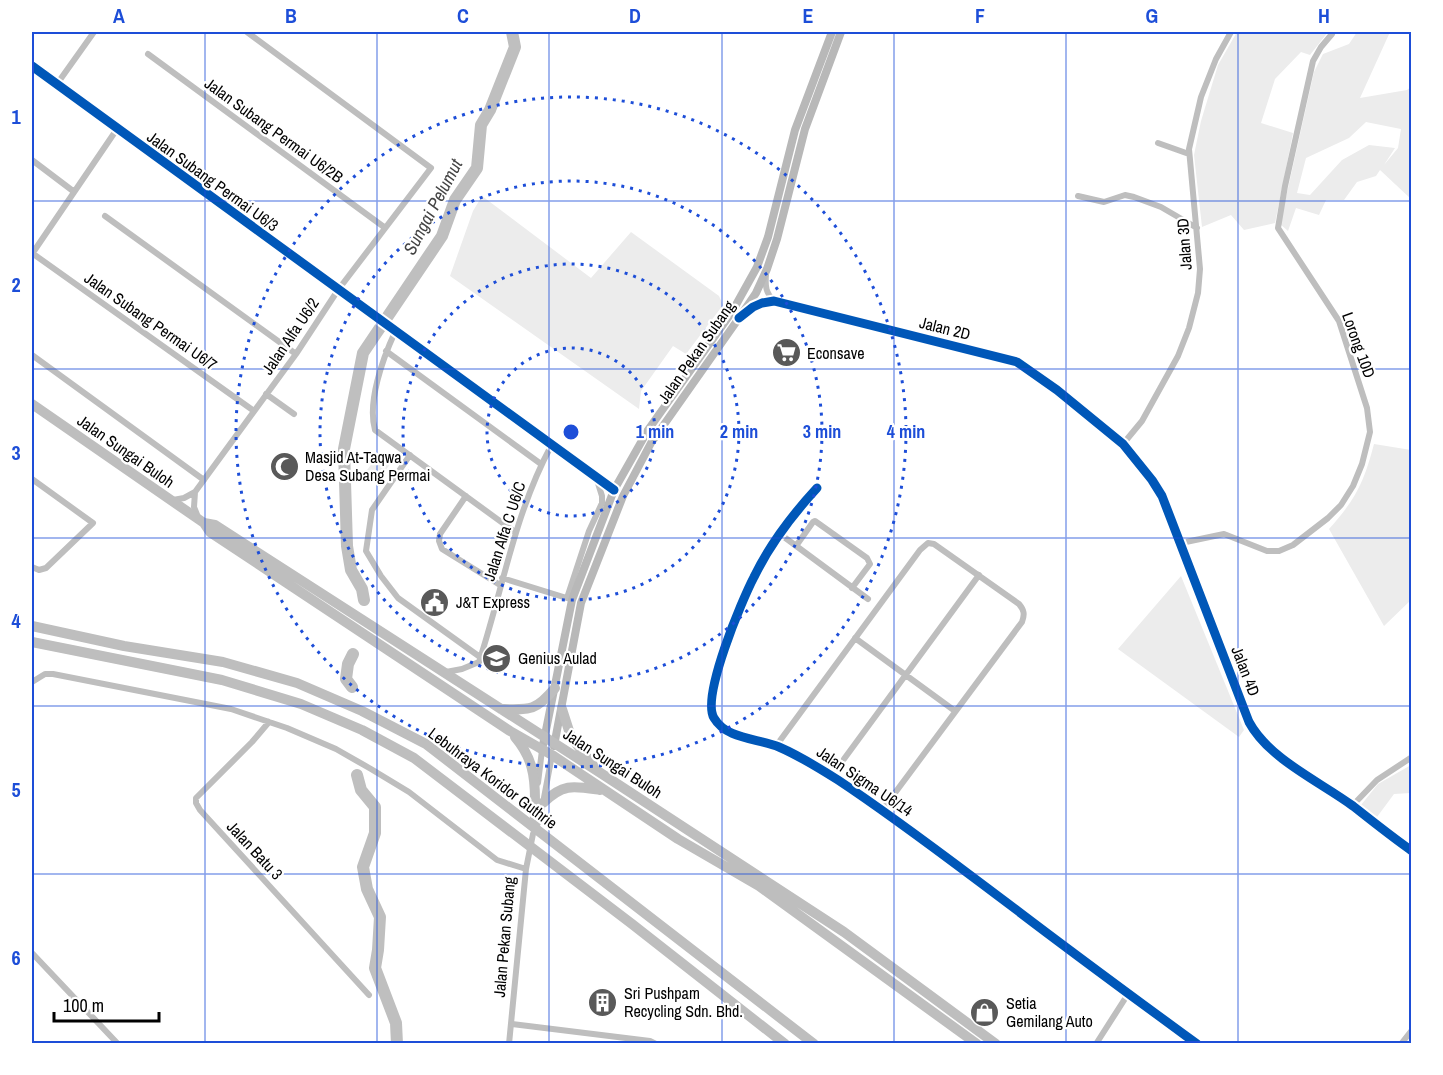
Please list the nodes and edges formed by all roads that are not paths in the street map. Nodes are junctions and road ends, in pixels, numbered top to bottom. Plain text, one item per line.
1 (94, 32) edge
2 (247, 32) edge
3 (832, 32) edge
4 (841, 32) edge
5 (1231, 32) edge
6 (1332, 34) dead end
7 (148, 54) dead end
8 (32, 66) edge
9 (57, 84) junction
10 (117, 129) junction
11 (1158, 143) dead end
12 (1189, 154) junction
13 (32, 160) edge
14 (73, 191) junction
15 (1078, 196) dead end
16 (105, 216) dead end
17 (384, 227) junction
18 (1197, 228) junction
19 (32, 254) edge
20 (767, 269) junction
21 (338, 290) junction
22 (774, 301) junction
23 (740, 318) junction
24 (395, 332) junction
25 (386, 351) junction
26 (296, 354) junction
27 (32, 355) edge
28 (266, 394) junction
29 (32, 404) edge
30 (254, 411) junction
31 (294, 414) dead end
32 (1123, 444) junction
33 (551, 446) junction
34 (410, 456) junction
35 (541, 464) junction
36 (596, 478) junction
37 (32, 479) edge
38 (204, 480) junction
39 (817, 488) dead end
40 (614, 490) junction
41 (195, 492) junction
42 (466, 496) junction
43 (171, 500) junction
44 (202, 521) junction
45 (515, 532) junction
46 (780, 534) junction
47 (1181, 543) junction
48 (796, 546) junction
49 (32, 567) edge
50 (979, 575) junction
51 (502, 578) junction
52 (500, 585) junction
53 (852, 588) junction
54 (570, 599) junction
55 (867, 599) dead end
56 (32, 626) edge
57 (855, 638) junction
58 (32, 642) edge
59 (480, 657) junction
60 (444, 672) junction
61 (906, 675) junction
62 (32, 682) edge
63 (555, 687) junction
64 (501, 709) junction
65 (562, 709) junction
66 (955, 711) junction
67 (268, 722) junction
68 (510, 731) junction
69 (549, 740) junction
70 (776, 746) junction
71 (547, 753) junction
72 (1412, 757) edge
73 (844, 759) dead end
74 (596, 770) junction
75 (604, 790) junction
76 (539, 802) junction
77 (1352, 806) junction
78 (883, 809) junction
79 (1412, 851) edge
80 (526, 869) junction
81 (32, 953) edge
82 (1128, 994) junction
83 (369, 995) dead end
84 (512, 1024) junction
85 (1412, 1030) edge
86 (118, 1044) edge
87 (509, 1044) edge
88 (656, 1044) edge
89 (785, 1044) edge
90 (813, 1044) edge
91 (977, 1044) edge
92 (996, 1044) edge
93 (1096, 1044) edge
94 (1197, 1044) edge
95 (1401, 1044) edge

1 - 9 street
2 - 17 street, Jalan Alfa U6/2
3 - 40 main road, Jalan Pekan Subang
4 - 20 main road, Jalan Pekan Subang
5 - 12 street, Jalan 3D
6 - 47 street, Lorong 10D
7 - 17 street, Jalan Subang Permai U6/2B
8 - 9 street, Jalan Subang Permai U6/3
9 - 10 street, Jalan Subang Permai U6/3
10 - 14 street
10 - 21 street, Jalan Subang Permai U6/3
11 - 12 street
12 - 18 street, Jalan 3D
13 - 14 street
14 - 19 street
15 - 18 street
16 - 26 street
17 - 21 street, Jalan Alfa U6/2
18 - 32 street, Jalan 3D
19 - 30 street, Jalan Subang Permai U6/7
20 - 22 street
20 - 23 main road, Jalan Pekan Subang
21 - 24 street, Jalan Subang Permai U6/3
21 - 26 street, Jalan Alfa U6/2
22 - 23 street
22 - 32 street, Jalan 2D
23 - 65 main road, Jalan Pekan Subang
24 - 25 street
24 - 33 street
25 - 34 street
25 - 35 street
26 - 28 street, Jalan Alfa U6/2
27 - 38 street
28 - 30 street, Jalan Alfa U6/2
28 - 31 street
29 - 43 highway, Jalan Sungai Buloh
30 - 38 street, Jalan Alfa U6/2
32 - 47 street, Jalan 4D
33 - 35 street, Jalan Alfa C U6/C
33 - 36 street
34 - 42 street
34 - 59 street
35 - 45 street, Jalan Alfa C U6/C
36 - 40 street
36 - 54 street
37 - 49 street
38 - 41 street, Jalan Alfa U6/2
39 - 46 street, Jalan Sigma U6/14
40 - 54 main road, Jalan Pekan Subang
41 - 43 street
41 - 44 street
42 - 45 street
42 - 52 street
43 - 44 highway, Jalan Sungai Buloh
44 - 60 highway, Jalan Sungai Buloh
44 - 68 highway, Jalan Sungai Buloh
45 - 51 street, Jalan Alfa C U6/C
46 - 48 street
46 - 70 street, Jalan Sigma U6/14
47 - 77 street, Jalan 4D
48 - 53 street
48 - 53 street
50 - 57 street
50 - 61 street
50 - 66 street
51 - 52 street, Jalan Alfa C U6/C
51 - 54 street
52 - 59 street, Jalan Alfa C U6/C
53 - 55 street
54 - 63 main road, Jalan Pekan Subang
56 - 90 highway, Lebuhraya Koridor Guthrie
57 - 61 street
57 - 70 street
58 - 89 highway, Lebuhraya Koridor Guthrie
59 - 60 street
60 - 64 highway, Jalan Sungai Buloh
61 - 66 street
61 - 73 street
62 - 67 street
63 - 64 highway
63 - 69 main road, Jalan Pekan Subang
64 - 69 highway, Jalan Sungai Buloh
65 - 69 main road, Jalan Pekan Subang
65 - 74 highway
66 - 78 street
67 - 80 street
67 - 83 street, Jalan Batu 3
68 - 71 highway, Jalan Sungai Buloh
68 - 76 highway
69 - 71 main road, Jalan Pekan Subang
69 - 74 highway, Jalan Sungai Buloh
70 - 78 street, Jalan Sigma U6/14
71 - 75 highway, Jalan Sungai Buloh
71 - 76 street
71 - 76 street
72 - 77 street
74 - 92 highway, Jalan Sungai Buloh
75 - 76 highway
75 - 91 highway, Jalan Sungai Buloh
76 - 80 street, Jalan Pekan Subang
77 - 79 street, Jalan 4D
78 - 82 street, Jalan Sigma U6/14
80 - 84 street, Jalan Pekan Subang
81 - 86 street
82 - 93 street
82 - 94 street, Jalan Sigma U6/14
84 - 87 street, Jalan Pekan Subang
84 - 88 street
85 - 95 street

